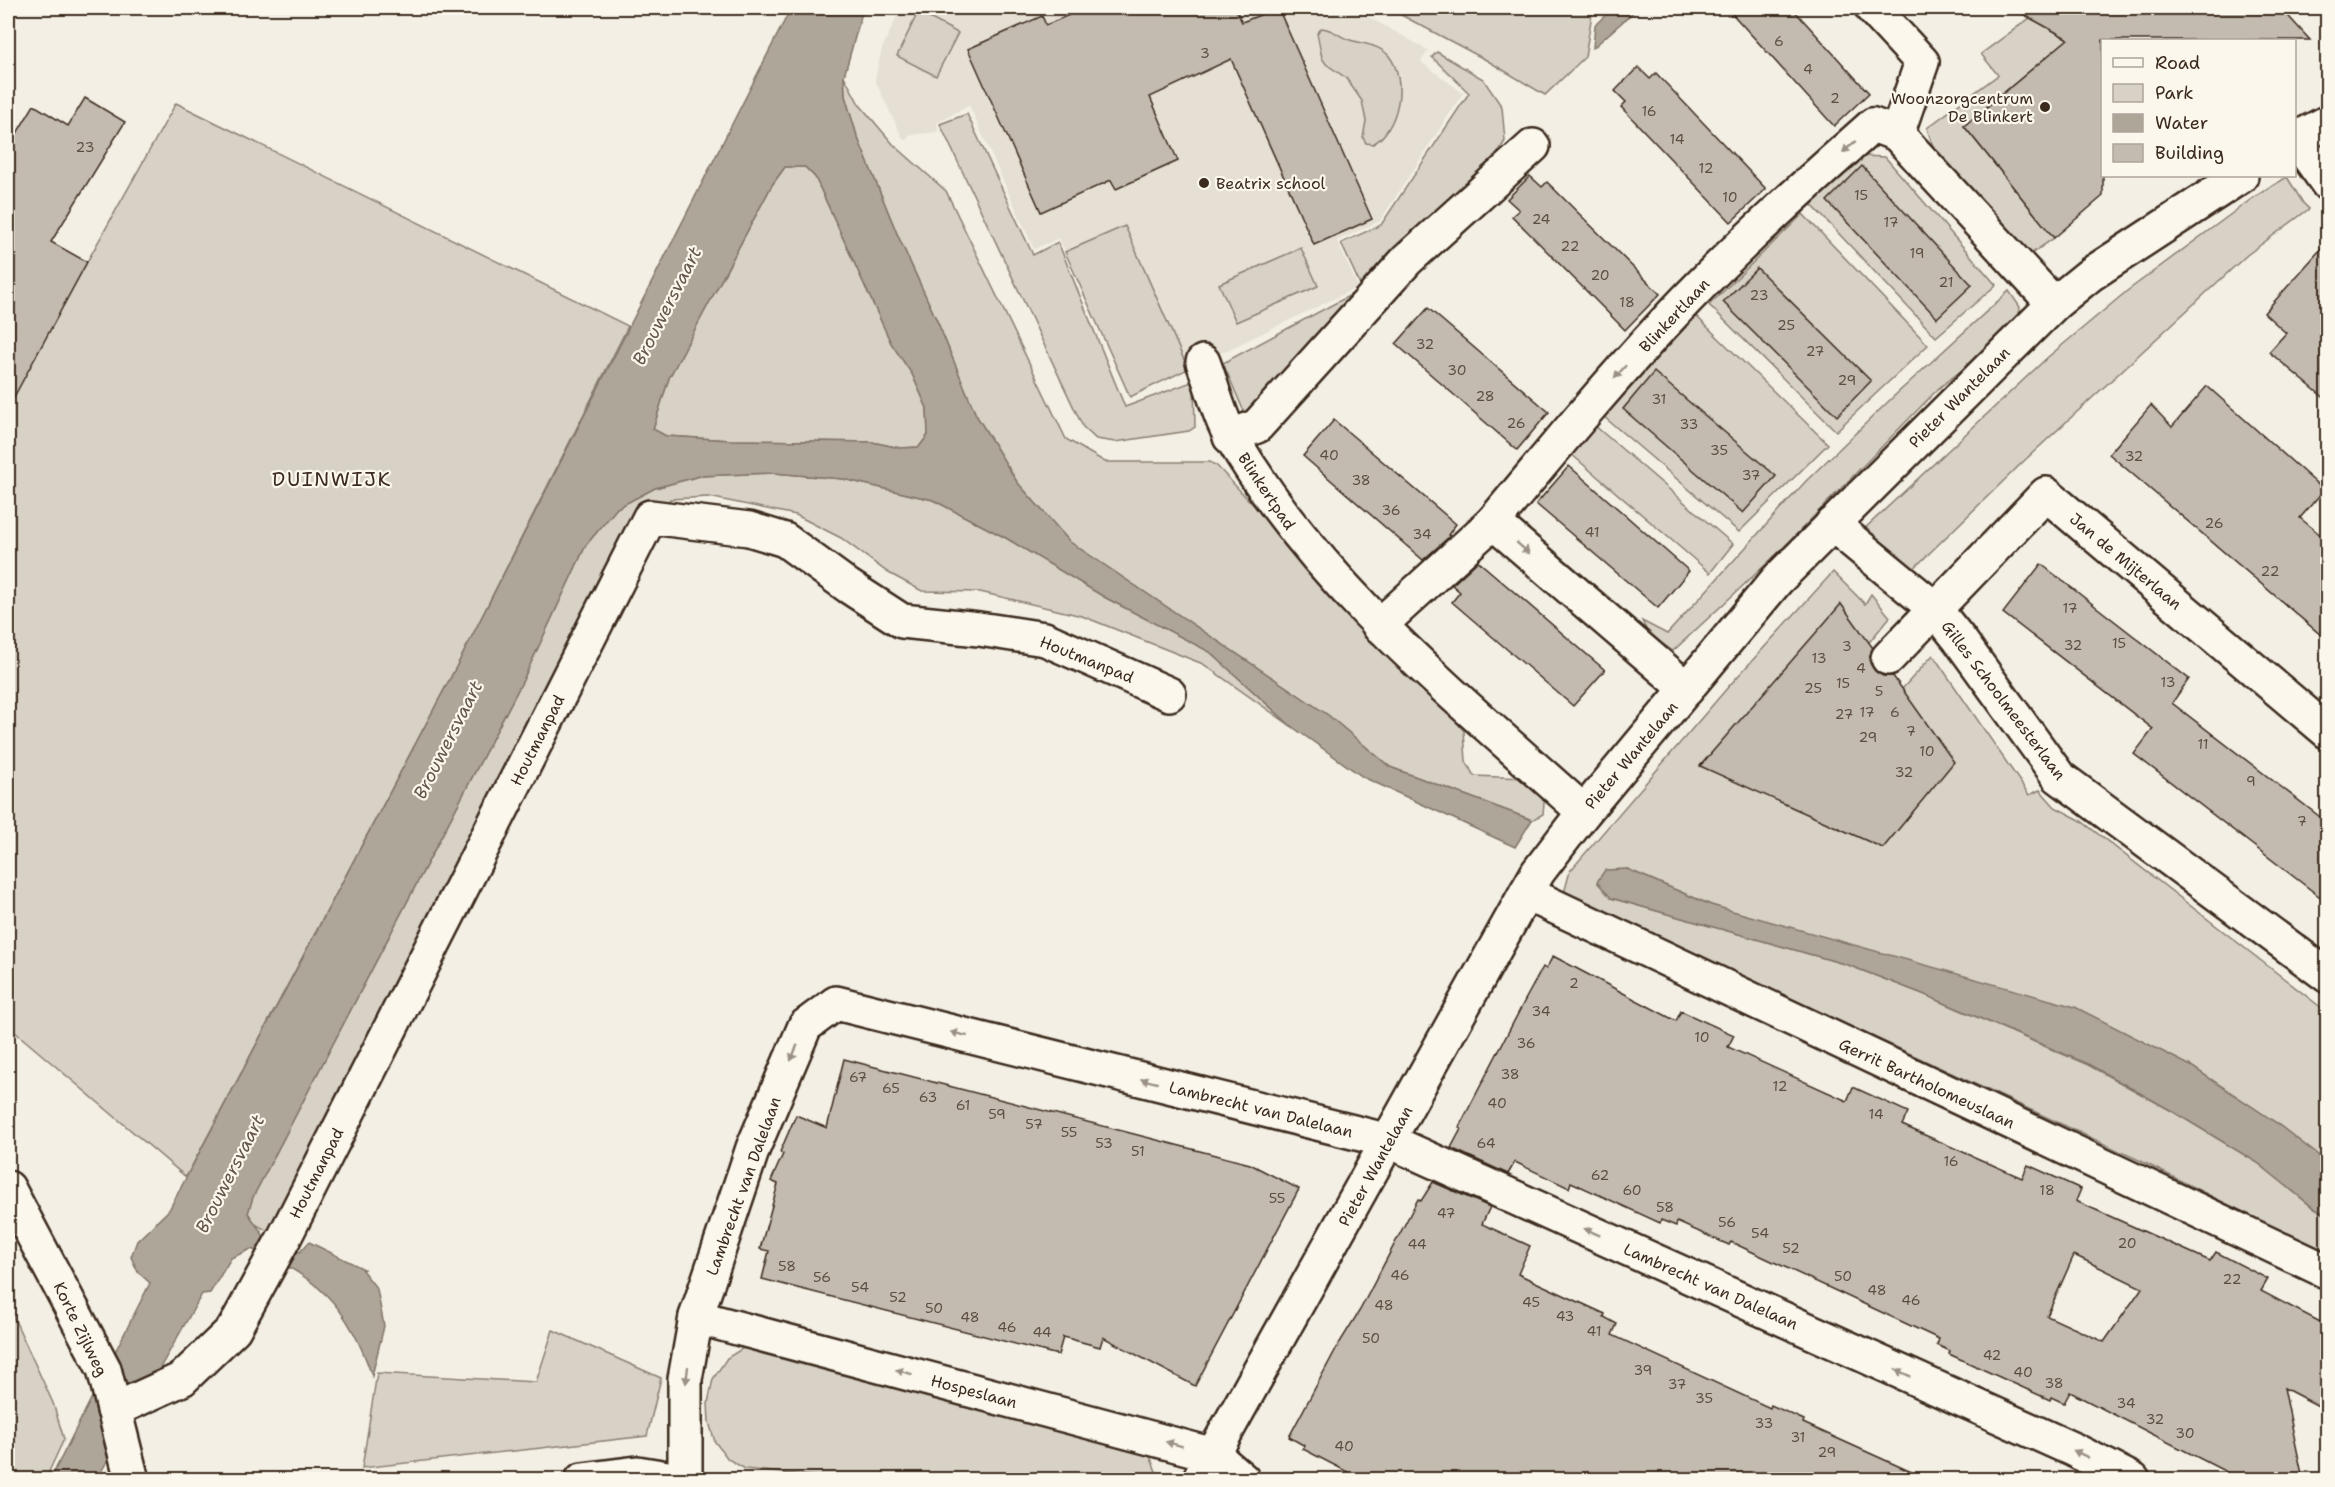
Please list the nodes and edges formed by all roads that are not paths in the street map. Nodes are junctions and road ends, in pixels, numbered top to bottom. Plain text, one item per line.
1 (1872, 8) edge
2 (2328, 122) edge
3 (1897, 134) junction
4 (2296, 140) edge
5 (1533, 146) dead end
6 (2239, 177) edge
7 (2328, 184) edge
8 (2054, 303) junction
9 (1203, 362) dead end
10 (1230, 437) junction
11 (1492, 522) junction
12 (1832, 524) junction
13 (1934, 608) junction
14 (1379, 626) junction
15 (1888, 658) dead end
16 (1687, 689) junction
17 (1169, 694) dead end
18 (2328, 732) edge
19 (1584, 812) junction
20 (1526, 893) junction
21 (2328, 976) edge
22 (1389, 1141) junction
23 (8, 1188) edge
24 (2328, 1272) edge
25 (696, 1317) junction
26 (118, 1424) junction
27 (1206, 1467) edge
28 (132, 1479) edge
29 (582, 1479) edge
30 (680, 1479) edge
31 (685, 1479) edge
32 (1243, 1479) edge
33 (2133, 1479) edge

1 - 3 street
2 - 4 street
3 - 8 street
3 -> 11 street, Blinkertlaan
4 - 7 street
5 - 10 street, Blinkertpad
6 - 8 street, Pieter Wantelaan
8 - 12 street, Pieter Wantelaan
9 - 10 street
10 - 14 street, Blinkertpad
11 - 14 street
11 -> 16 street
12 - 13 street, Gilles Schoolmeesterlaan
12 - 16 street, Pieter Wantelaan
13 - 15 street
13 - 18 street, Jan de Mijterlaan
13 - 21 street, Gilles Schoolmeesterlaan
14 - 19 street, Blinkertpad
16 - 19 street, Pieter Wantelaan
17 - 26 street, Houtmanpad
19 - 20 street, Pieter Wantelaan
20 - 22 street, Pieter Wantelaan
20 - 24 street, Gerrit Bartholomeuslaan
22 -> 25 street, Lambrecht van Dalelaan
22 - 27 street, Pieter Wantelaan
33 -> 22 street, Lambrecht van Dalelaan
23 - 26 street, Korte Zijlweg
27 -> 25 street, Hospeslaan
25 -> 31 street, Lambrecht van Dalelaan
26 - 28 street, Korte Zijlweg
27 - 32 street, Hospeslaan
29 - 30 street

